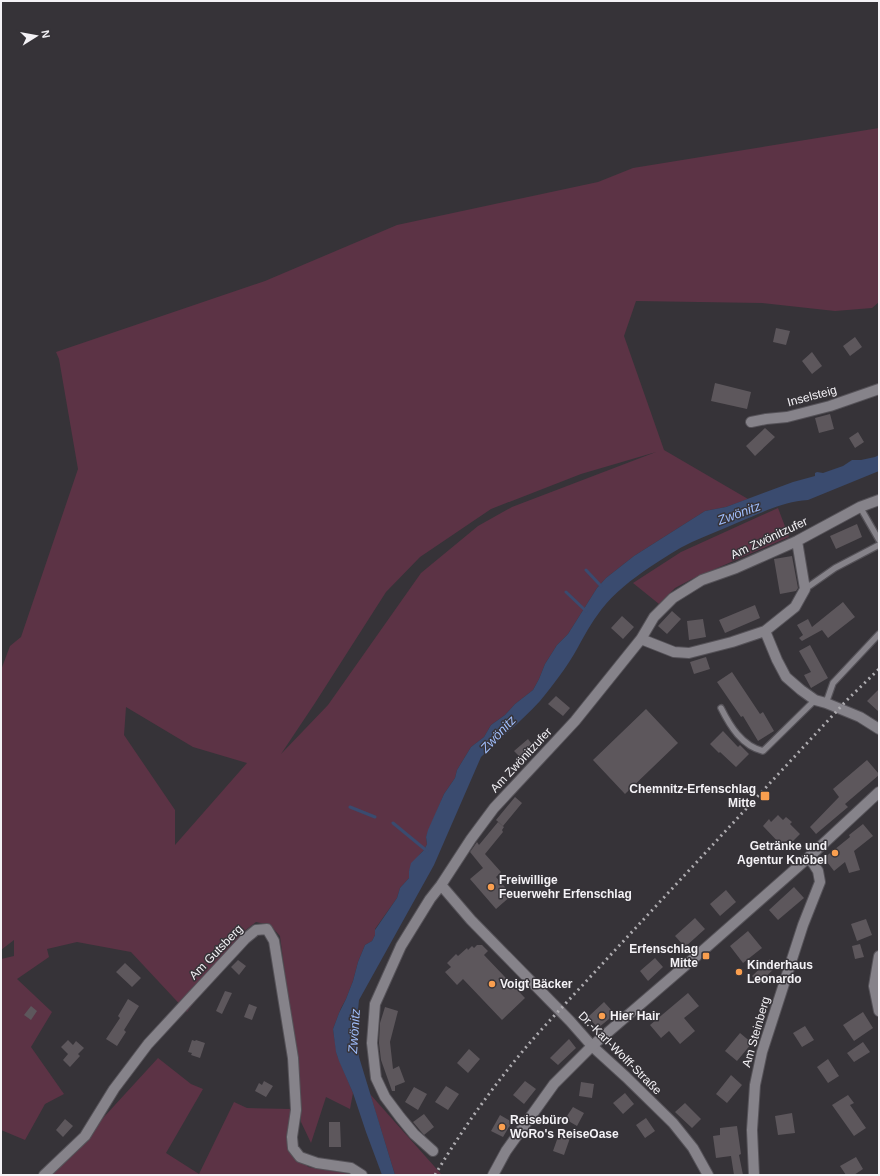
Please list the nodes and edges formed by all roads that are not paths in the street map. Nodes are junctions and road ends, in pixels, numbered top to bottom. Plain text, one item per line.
1 (879, 389) edge
2 (751, 422) dead end
3 (879, 500) edge
4 (860, 507) junction
5 (879, 540) edge
6 (797, 541) junction
7 (879, 545) edge
8 (805, 589) junction
9 (765, 631) junction
10 (879, 634) edge
11 (641, 639) junction
12 (815, 700) junction
13 (826, 703) junction
14 (721, 708) dead end
15 (879, 729) edge
16 (879, 792) edge
17 (809, 857) junction
18 (441, 885) junction
19 (879, 956) edge
20 (879, 1011) edge
21 (592, 1046) junction
22 (432, 1151) dead end
23 (44, 1175) edge
24 (362, 1175) edge
25 (493, 1175) edge
26 (708, 1175) edge
27 (754, 1175) edge

1 - 2 street, Inselsteig
3 - 4 street, Am Zwönitzufer
4 - 5 lane
4 - 6 street, Am Zwönitzufer
6 - 8 street
6 - 11 street, Am Zwönitzufer
7 - 8 lane
8 - 9 street
9 - 11 street
9 - 12 street
10 - 13 lane
11 - 18 street, Am Zwönitzufer
12 - 13 street
12 - 14 lane
13 - 15 street
16 - 17 street
17 - 21 street
17 - 27 street, Am Steinberg
18 - 21 street, Dr.-Karl-Wolff-Straße
18 - 22 street, Am Zwönitzufer
19 - 20 street
21 - 25 street
21 - 26 street, Dr.-Karl-Wolff-Straße
23 - 24 street, Am Gutsberg

